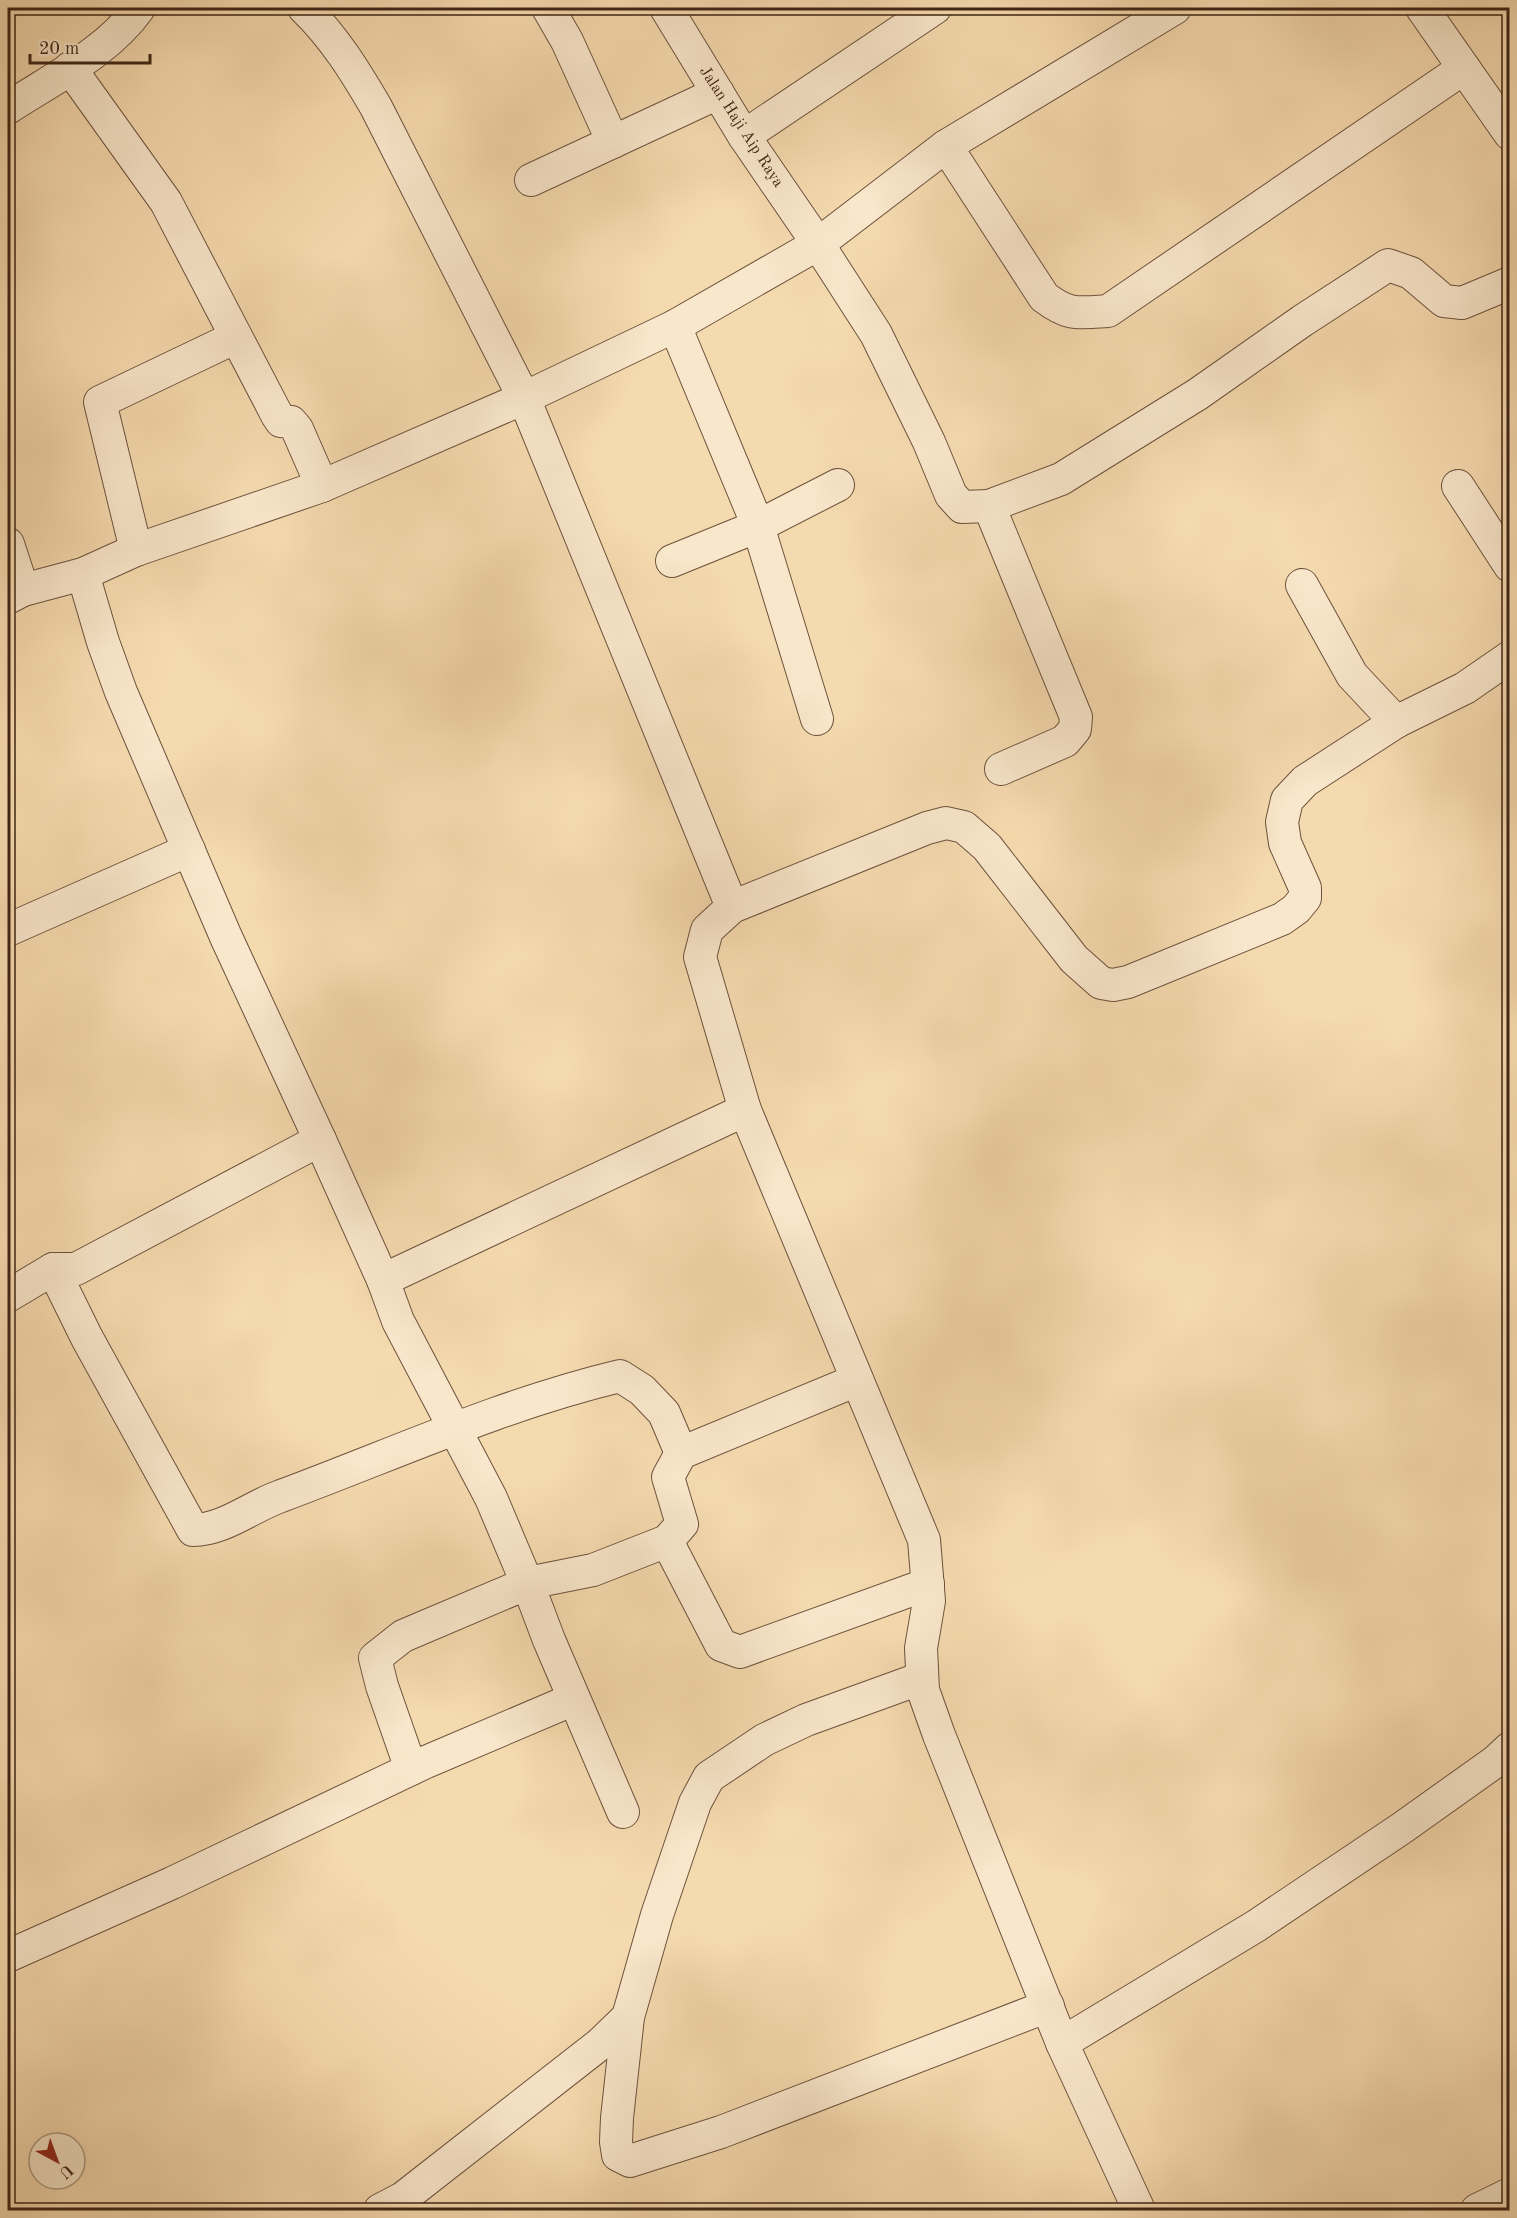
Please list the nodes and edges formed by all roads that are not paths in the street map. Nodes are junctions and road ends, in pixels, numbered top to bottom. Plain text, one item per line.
1 (139, 8) edge
2 (304, 8) edge
3 (548, 8) edge
4 (666, 8) edge
5 (935, 8) edge
6 (1175, 8) edge
7 (1422, 8) edge
8 (69, 68) junction
9 (1464, 68) junction
10 (718, 93) junction
11 (8, 108) edge
12 (1509, 134) edge
13 (744, 136) junction
14 (614, 142) junction
15 (946, 146) junction
16 (531, 180) dead end
17 (818, 244) junction
18 (1509, 283) edge
19 (675, 326) junction
20 (236, 337) junction
21 (524, 398) junction
22 (838, 485) dead end
23 (322, 486) junction
24 (1458, 486) dead end
25 (989, 506) junction
26 (758, 526) junction
27 (8, 544) edge
28 (136, 550) junction
29 (672, 561) dead end
30 (1509, 566) edge
31 (83, 574) junction
32 (1302, 585) dead end
33 (15, 594) edge
34 (1509, 657) edge
35 (818, 719) dead end
36 (1396, 722) junction
37 (1001, 769) dead end
38 (189, 850) junction
39 (732, 907) junction
40 (8, 930) edge
41 (745, 1110) junction
42 (320, 1140) junction
43 (53, 1269) junction
44 (383, 1280) junction
45 (8, 1296) edge
46 (857, 1380) junction
47 (455, 1429) junction
48 (681, 1454) junction
49 (667, 1541) junction
50 (528, 1583) junction
51 (928, 1584) junction
52 (922, 1678) junction
53 (574, 1699) junction
54 (1509, 1748) edge
55 (411, 1769) junction
56 (623, 1812) dead end
57 (8, 1956) edge
58 (1048, 2006) junction
59 (628, 2017) junction
60 (1062, 2043) junction
61 (1509, 2194) edge
62 (380, 2211) edge
63 (1140, 2211) edge
64 (1477, 2211) edge

1 - 8 street
2 - 21 street
3 - 14 street
4 - 10 street, Jalan Haji Aip Raya
5 - 13 street
6 - 15 street
7 - 9 street
8 - 11 street
8 - 20 street
9 - 12 street
9 - 15 street
10 - 13 street, Jalan Haji Aip Raya
10 - 14 street
13 - 17 street, Jalan Haji Aip Raya
14 - 16 street
15 - 17 street
17 - 19 street
17 - 25 street, Jalan Haji Aip Raya
18 - 25 street
19 - 21 street
19 - 26 street
20 - 23 street
20 - 28 street
21 - 23 street
21 - 39 street
22 - 26 street
23 - 28 street
24 - 30 street
25 - 37 street
26 - 29 street
26 - 35 street
27 - 33 street
28 - 31 street
31 - 33 street
31 - 38 street
32 - 36 street
34 - 36 street
36 - 39 street
38 - 40 street
38 - 42 street
39 - 41 street
41 - 44 street
41 - 46 street
42 - 43 street
42 - 44 street
43 - 45 street
43 - 47 street
44 - 47 street
46 - 48 street
46 - 51 street
47 - 48 street
47 - 50 street
48 - 49 street
49 - 50 street
49 - 51 street
50 - 53 street
50 - 55 street
51 - 52 street
52 - 58 street
52 - 59 street
53 - 55 street
53 - 56 street
54 - 60 street
55 - 57 street
58 - 59 street
58 - 60 street
59 - 62 street
60 - 63 street
61 - 64 street

